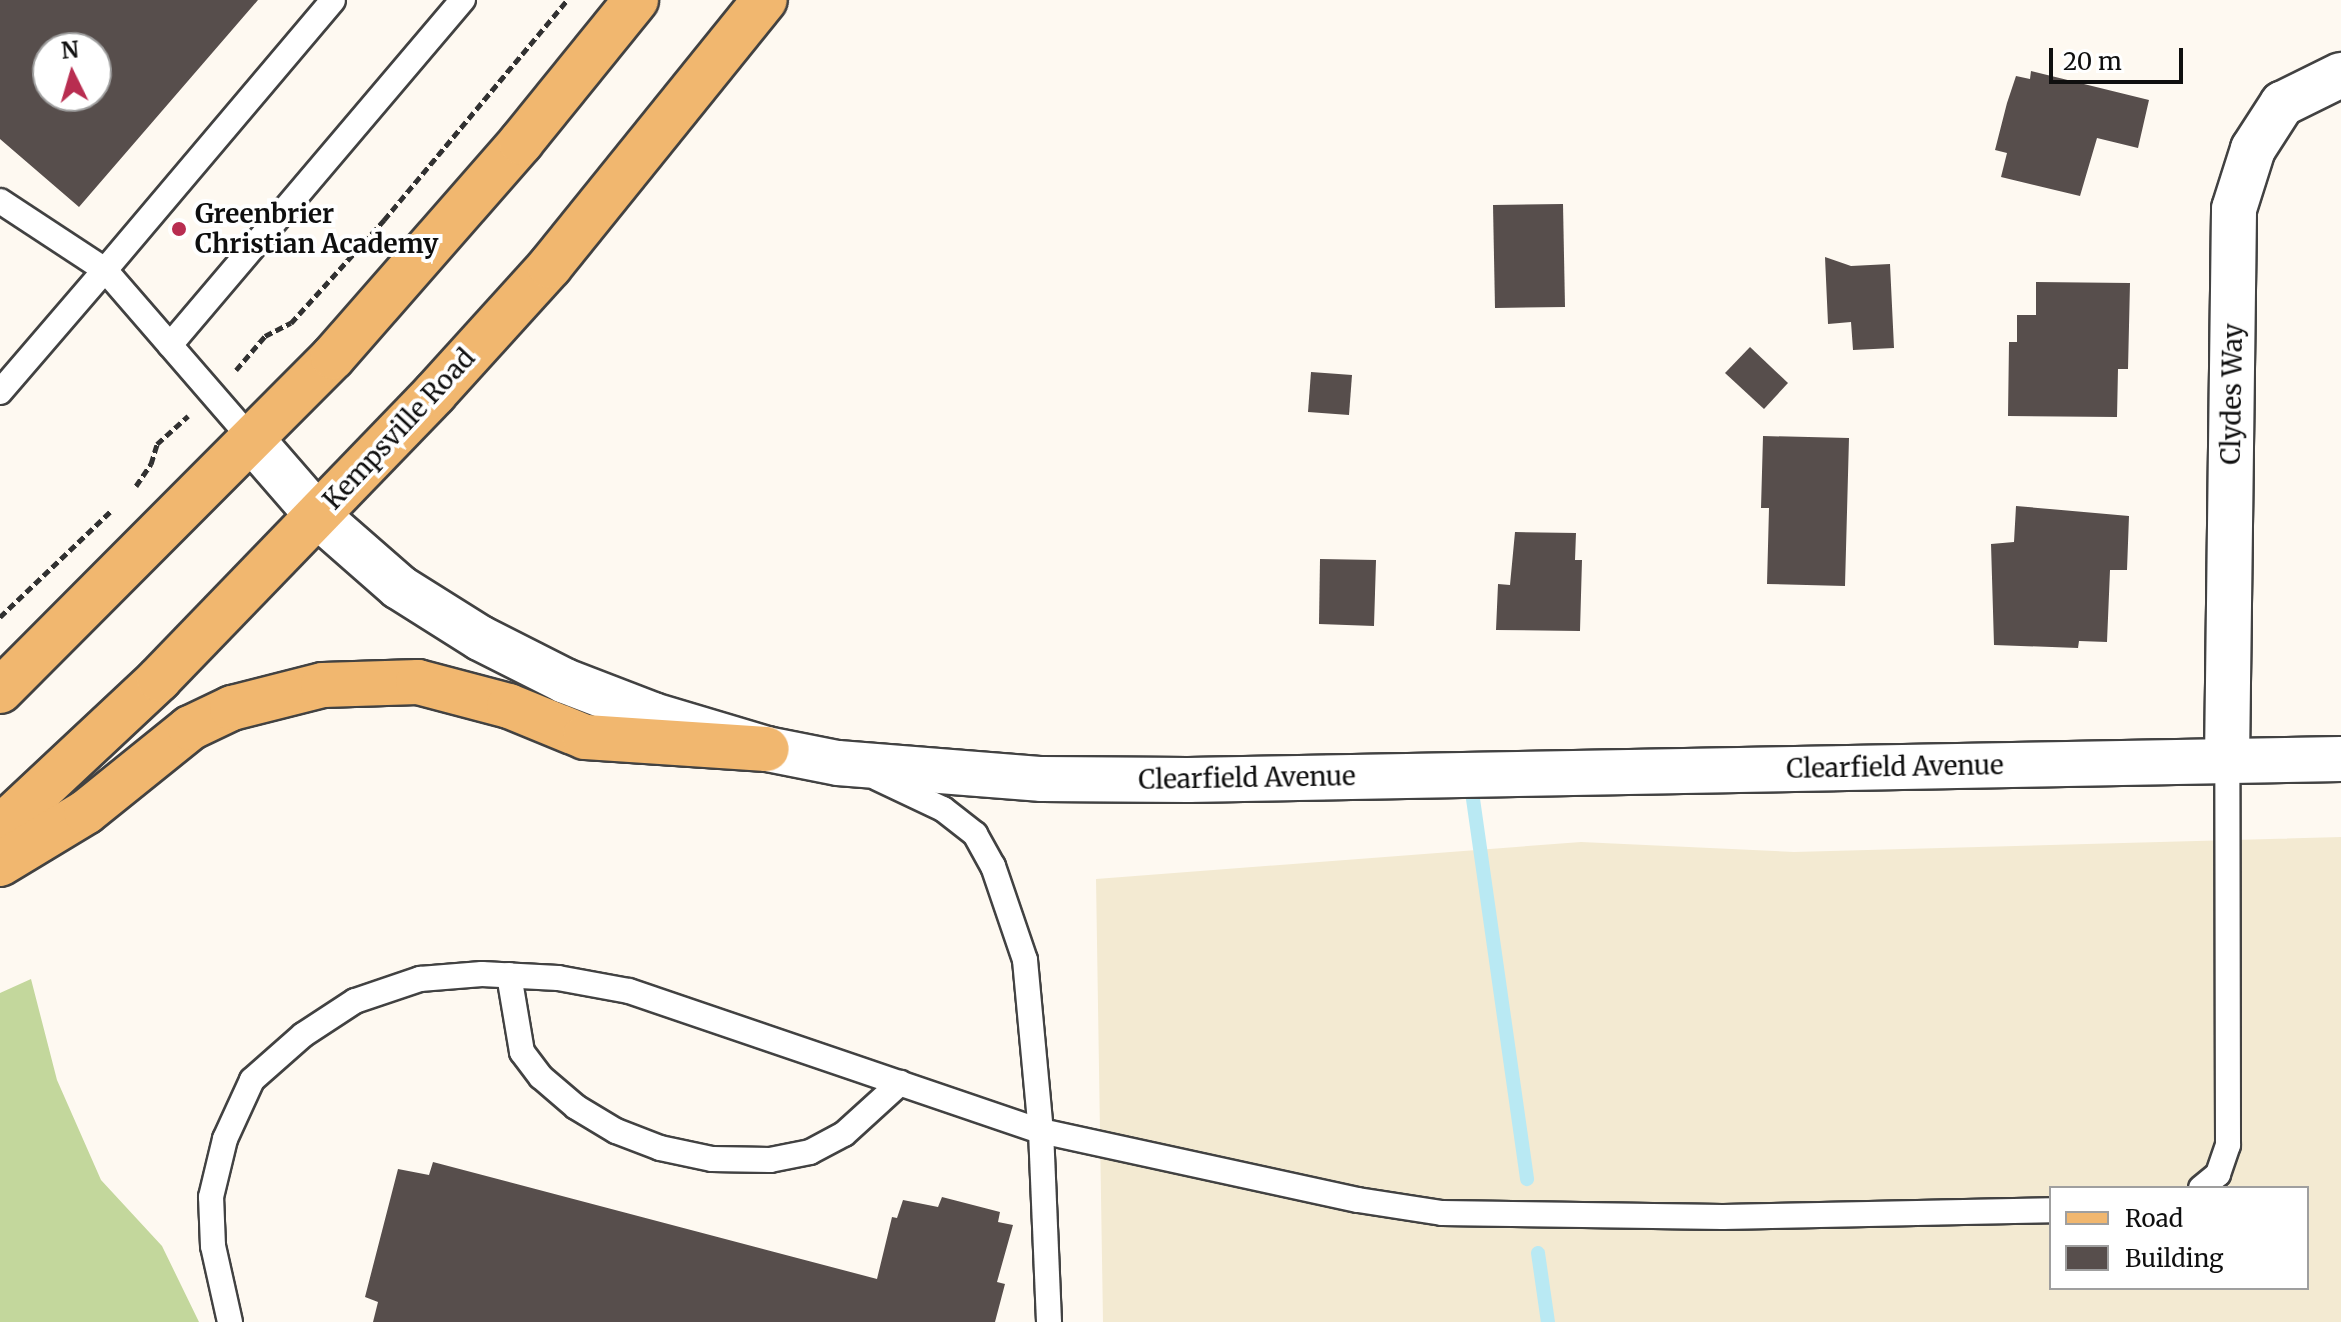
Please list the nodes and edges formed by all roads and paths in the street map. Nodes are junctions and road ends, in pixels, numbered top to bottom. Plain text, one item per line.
1 (333, 0) edge
2 (463, 0) edge
3 (567, 0) edge
4 (636, 0) edge
5 (765, 0) edge
6 (2341, 75) edge
7 (0, 201) edge
8 (105, 270) junction
9 (170, 345) junction
10 (0, 392) edge
11 (213, 394) junction
12 (252, 440) junction
13 (131, 491) dead end
14 (120, 502) dead end
15 (318, 516) junction
16 (0, 617) edge
17 (0, 691) edge
18 (767, 749) junction
19 (2341, 759) edge
20 (2227, 761) junction
21 (838, 763) junction
22 (0, 828) edge
23 (0, 864) edge
24 (509, 975) junction
25 (900, 1083) junction
26 (1041, 1131) junction
27 (2203, 1186) edge
28 (2049, 1210) edge
29 (230, 1322) edge
30 (1049, 1322) edge

1 - 8 lane
2 - 9 lane
3 - 11 path
4 - 12 main road
5 - 15 main road, Kempsville Road
6 - 20 street, Clydes Way
7 - 8 lane
8 - 9 lane
8 - 10 lane
9 - 11 lane
11 - 12 lane
11 - 13 path
12 - 15 street, Clearfield Avenue
12 - 17 main road
14 - 16 path
15 - 18 street, Clearfield Avenue
15 - 22 main road, Kempsville Road
18 - 21 street, Clearfield Avenue
18 - 23 main road
19 - 20 street, Clearfield Avenue
20 - 21 street, Clearfield Avenue
20 - 27 lane
21 - 26 lane
24 - 25 lane
24 - 25 lane
24 - 29 lane
25 - 26 lane
26 - 28 lane
26 - 30 lane

